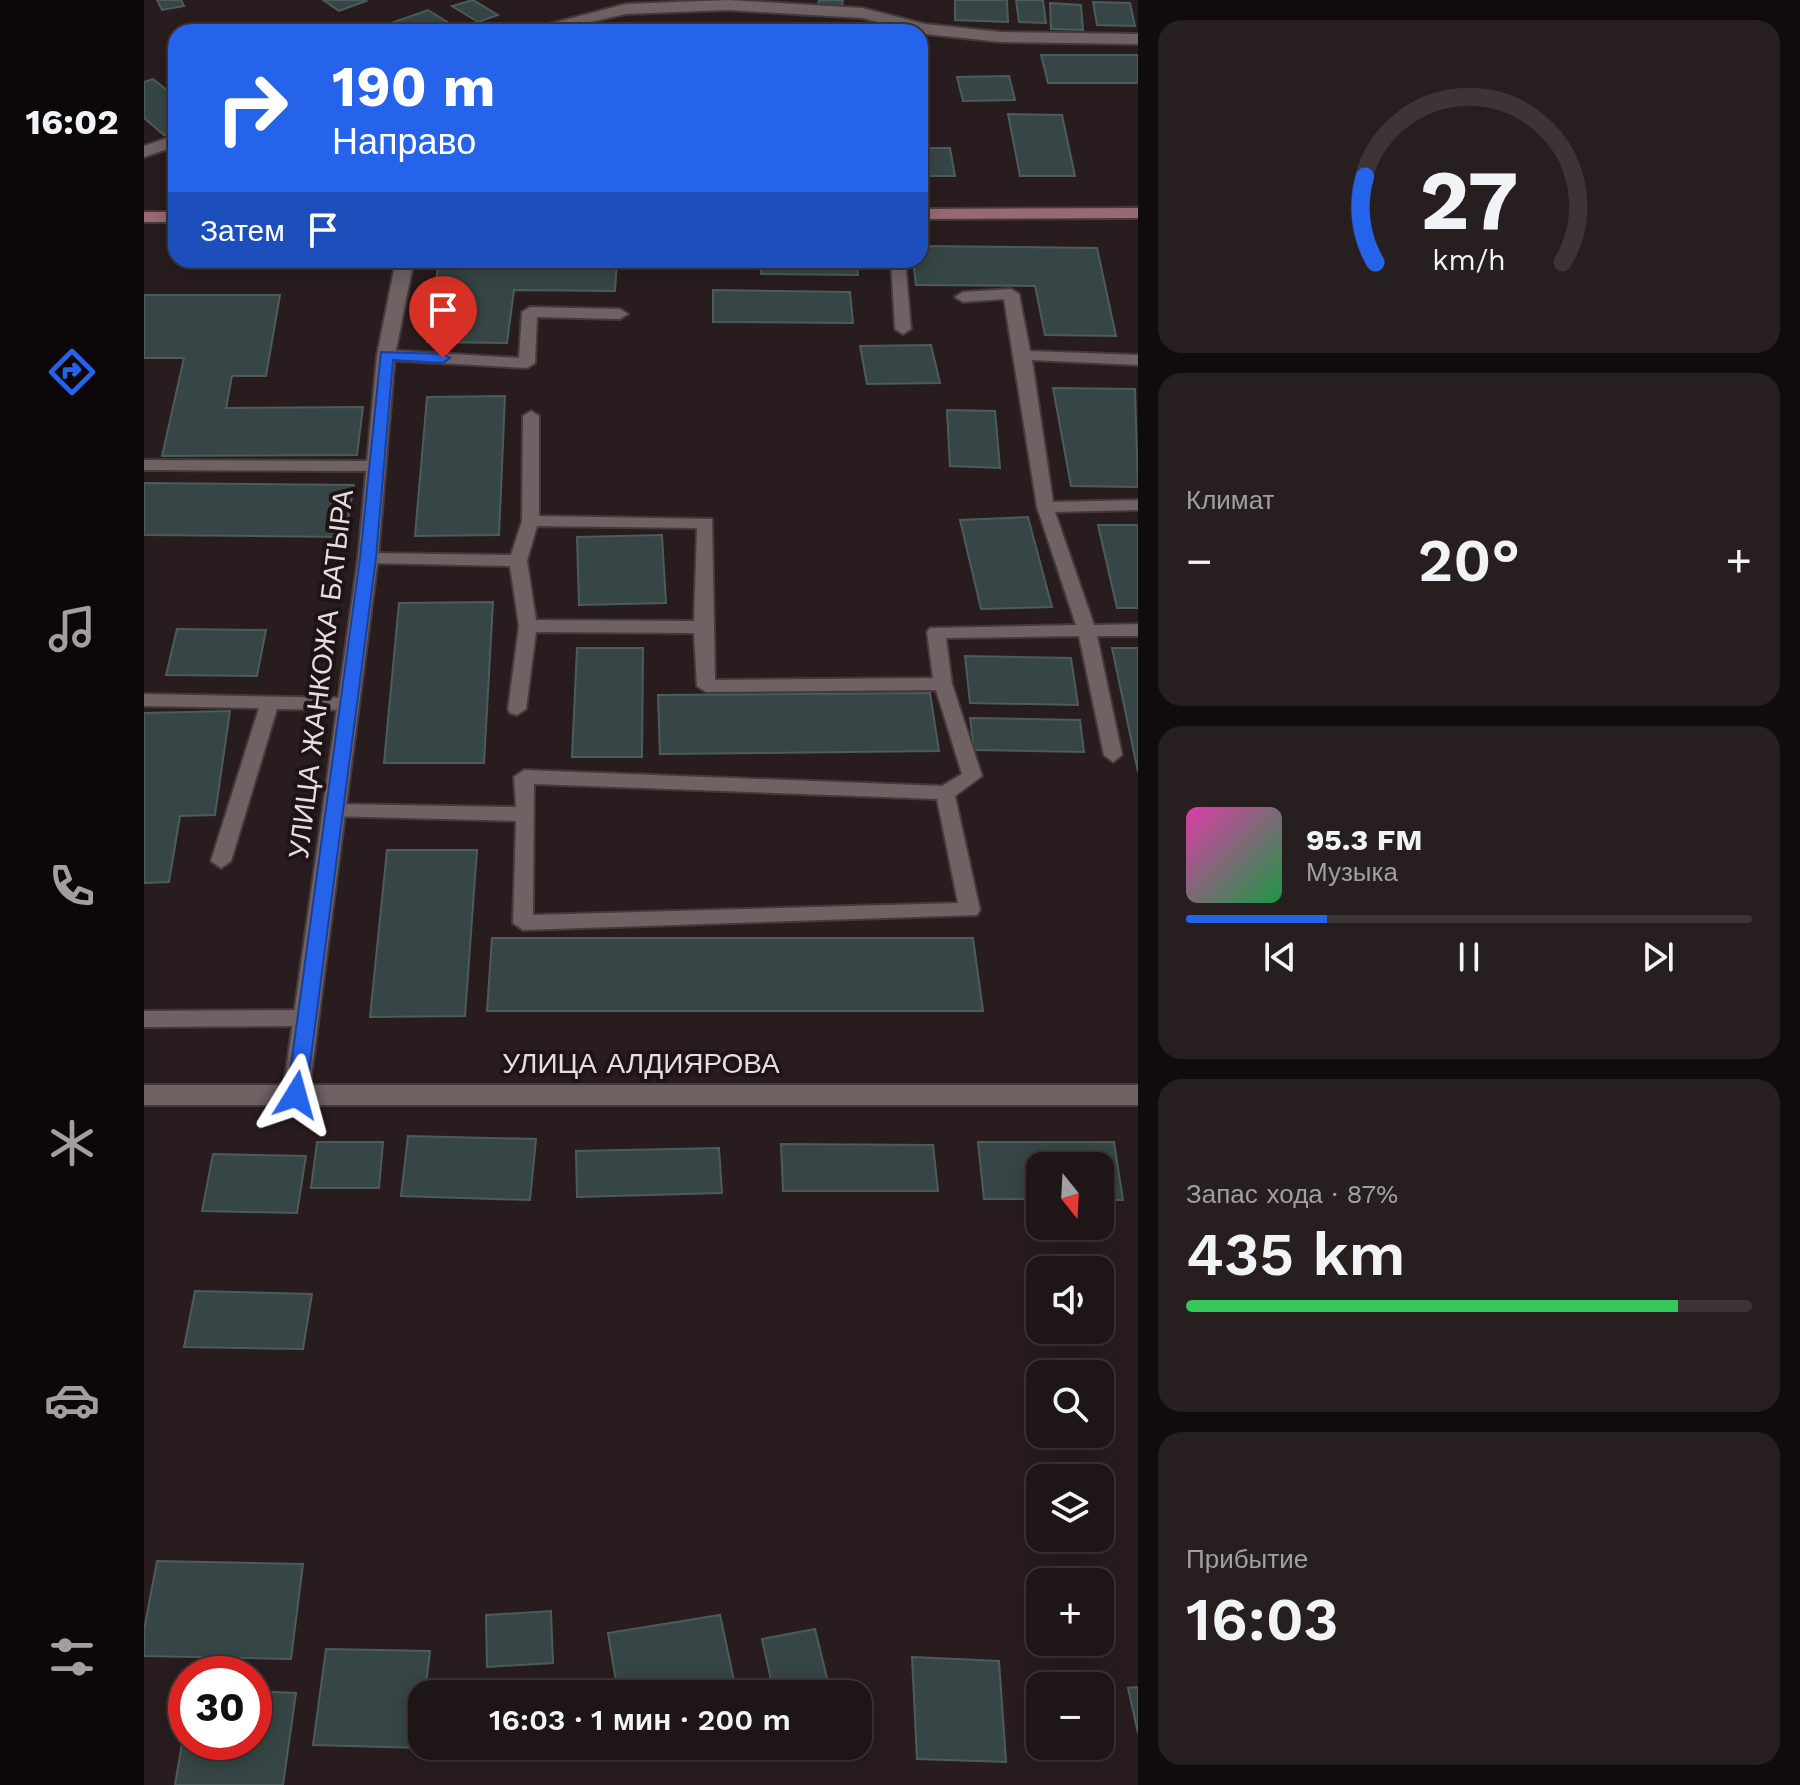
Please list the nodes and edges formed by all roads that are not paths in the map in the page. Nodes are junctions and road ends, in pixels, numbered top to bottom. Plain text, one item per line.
1 (729, 2) edge
2 (561, 24) edge
3 (905, 24) edge
4 (928, 29) edge
5 (1138, 39) edge
6 (168, 143) edge
7 (144, 152) edge
8 (1138, 213) edge
9 (928, 214) edge
10 (144, 217) edge
11 (168, 217) edge
12 (403, 268) edge
13 (899, 268) edge
14 (963, 297) dead end
15 (620, 314) dead end
16 (903, 329) dead end
17 (386, 355) junction
18 (1023, 355) junction
19 (1138, 360) edge
20 (531, 416) dead end
21 (144, 465) edge
22 (376, 466) junction
23 (1138, 505) edge
24 (1045, 507) junction
25 (530, 521) junction
26 (368, 558) junction
27 (518, 561) junction
28 (528, 626) junction
29 (703, 627) junction
30 (1087, 630) junction
31 (1138, 630) edge
32 (943, 684) junction
33 (144, 700) edge
34 (270, 703) junction
35 (348, 704) junction
36 (517, 709) dead end
37 (1113, 755) dead end
38 (945, 793) junction
39 (335, 811) junction
40 (526, 814) junction
41 (221, 861) dead end
42 (307, 1018) junction
43 (144, 1019) edge
44 (144, 1095) edge
45 (296, 1095) junction
46 (1138, 1095) edge

1 - 2 street
1 - 3 street
4 - 5 street
6 - 7 street
8 - 9 main road
10 - 11 main road
12 - 17 street, УЛИЦА ЖАНКОЖА БАТЫРА
13 - 16 lane
14 - 18 lane
15 - 17 lane
17 - 22 street, УЛИЦА ЖАНКОЖА БАТЫРА
18 - 19 lane
18 - 24 lane
20 - 25 lane
21 - 22 lane
22 - 26 street, УЛИЦА ЖАНКОЖА БАТЫРА
23 - 24 lane
24 - 30 lane
25 - 27 lane
25 - 29 lane
26 - 27 lane
26 - 35 street, УЛИЦА ЖАНКОЖА БАТЫРА
27 - 28 lane
28 - 29 lane
28 - 36 lane
29 - 32 lane
30 - 31 lane
30 - 32 lane
30 - 37 lane
32 - 38 lane
33 - 34 lane
34 - 35 lane
34 - 41 lane
35 - 39 street, УЛИЦА ЖАНКОЖА БАТЫРА
38 - 40 lane
38 - 40 lane
39 - 40 lane
39 - 42 street, УЛИЦА ЖАНКОЖА БАТЫРА
42 - 43 lane
42 - 45 street, УЛИЦА ЖАНКОЖА БАТЫРА
44 - 45 street, УЛИЦА АЛДИЯРОВА
45 - 46 street, УЛИЦА АЛДИЯРОВА

